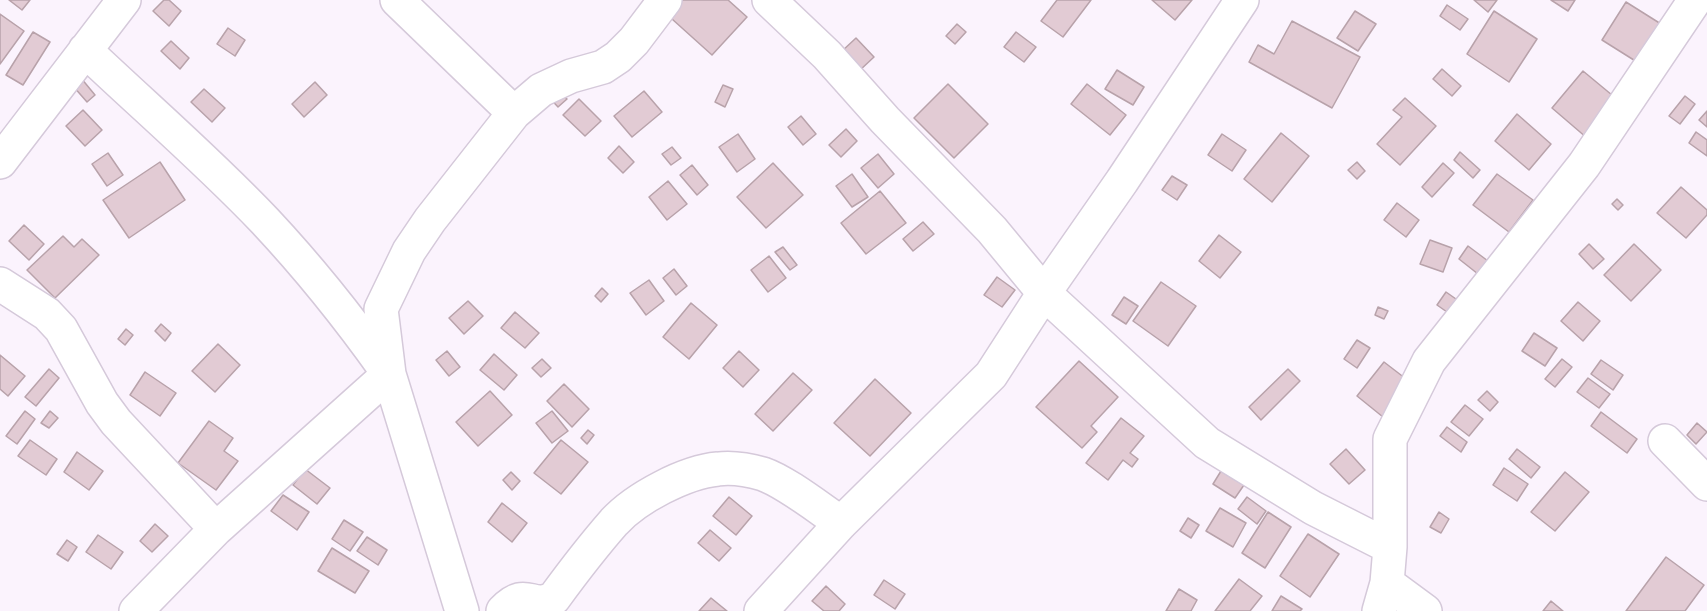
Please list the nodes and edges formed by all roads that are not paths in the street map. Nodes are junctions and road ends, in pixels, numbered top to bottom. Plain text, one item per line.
1 (124, 0) edge
2 (397, 0) edge
3 (665, 0) edge
4 (770, 0) edge
5 (1242, 0) edge
6 (1695, 0) edge
7 (85, 50) junction
8 (514, 113) junction
9 (0, 162) edge
10 (0, 284) edge
11 (1044, 293) junction
12 (389, 374) junction
13 (1665, 441) dead end
14 (1707, 484) edge
15 (841, 523) junction
16 (216, 529) junction
17 (1390, 547) junction
18 (1383, 597) edge
19 (136, 611) edge
20 (462, 611) edge
21 (503, 611) edge
22 (761, 611) edge
23 (1425, 611) edge

1 - 7 street
2 - 8 street
3 - 8 street
4 - 11 street
5 - 11 street
6 - 17 street
7 - 9 street
7 - 12 street
8 - 12 street
10 - 16 street
11 - 15 street
11 - 17 street
12 - 16 street
12 - 20 street
13 - 14 street
15 - 21 street
15 - 22 street
16 - 19 street
17 - 18 street
18 - 23 street

